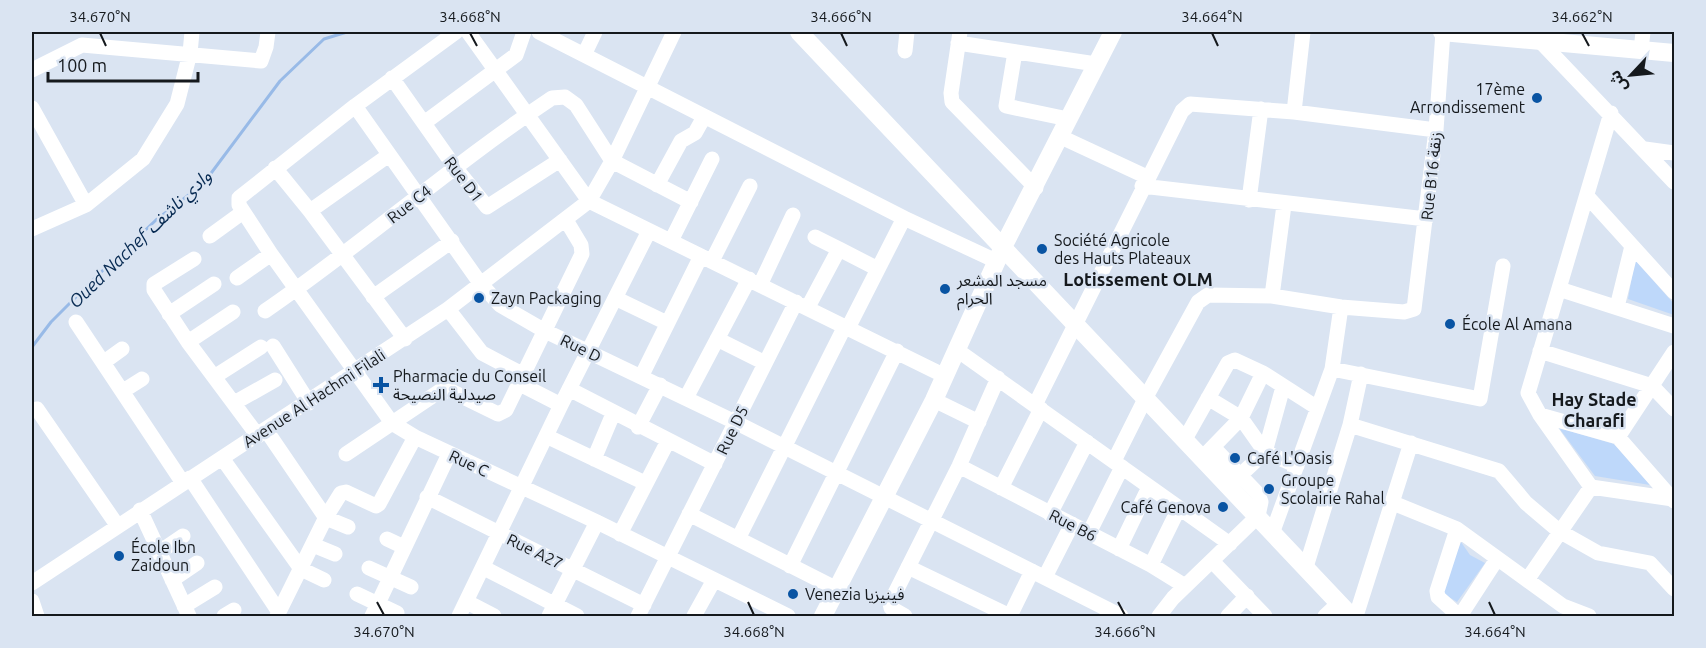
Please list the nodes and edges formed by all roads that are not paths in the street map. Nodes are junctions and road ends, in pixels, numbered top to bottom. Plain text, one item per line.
1 (192, 32) edge
2 (268, 32) edge
3 (456, 32) edge
4 (468, 32) edge
5 (524, 32) edge
6 (539, 32) edge
7 (595, 32) edge
8 (674, 32) edge
9 (799, 32) edge
10 (907, 32) edge
11 (1113, 32) edge
12 (1303, 32) edge
13 (1442, 32) edge
14 (1643, 32) edge
15 (959, 37) edge
16 (83, 38) edge
17 (1540, 41) junction
18 (1641, 50) junction
19 (905, 51) dead end
20 (1015, 52) junction
21 (190, 53) junction
22 (1674, 53) edge
23 (584, 55) junction
24 (1096, 64) junction
25 (32, 70) edge
26 (496, 70) junction
27 (392, 78) junction
28 (647, 87) junction
29 (355, 106) junction
30 (32, 108) edge
31 (1261, 109) junction
32 (1294, 112) junction
33 (1611, 113) junction
34 (528, 114) junction
35 (704, 117) junction
36 (1068, 119) junction
37 (424, 123) junction
38 (1436, 130) junction
39 (1061, 136) junction
40 (1645, 149) junction
41 (1674, 153) edge
42 (389, 155) junction
43 (712, 159) dead end
44 (560, 160) junction
45 (612, 161) junction
46 (454, 166) junction
47 (275, 168) junction
48 (1144, 182) junction
49 (1674, 182) edge
50 (657, 185) junction
51 (750, 186) dead end
52 (1036, 188) junction
53 (1587, 196) junction
54 (420, 198) junction
55 (1249, 200) junction
56 (589, 201) junction
57 (691, 202) junction
58 (86, 204) junction
59 (1284, 205) junction
60 (241, 208) junction
61 (310, 211) junction
62 (793, 215) dead end
63 (904, 218) junction
64 (1426, 219) junction
65 (566, 220) junction
66 (32, 229) edge
67 (650, 231) junction
68 (210, 236) dead end
69 (815, 237) dead end
70 (452, 241) junction
71 (671, 241) junction
72 (1632, 246) junction
73 (837, 253) junction
74 (270, 254) junction
75 (341, 254) junction
76 (1000, 254) junction
77 (706, 258) junction
78 (194, 259) dead end
79 (1503, 266) dead end
80 (878, 269) junction
81 (237, 278) dead end
82 (754, 282) junction
83 (480, 283) junction
84 (214, 284) dead end
85 (297, 289) junction
86 (1559, 289) junction
87 (1674, 292) edge
88 (1272, 296) junction
89 (373, 297) junction
90 (615, 298) junction
91 (802, 305) junction
92 (1341, 307) junction
93 (1617, 308) junction
94 (448, 309) junction
95 (265, 311) dead end
96 (232, 312) dead end
97 (170, 314) junction
98 (76, 322) dead end
99 (1075, 322) junction
100 (667, 323) junction
101 (1674, 326) edge
102 (847, 327) junction
103 (545, 331) junction
104 (405, 339) junction
105 (717, 339) junction
106 (188, 342) junction
107 (122, 349) dead end
108 (957, 350) junction
109 (897, 351) junction
110 (1540, 351) junction
111 (1674, 351) edge
112 (588, 352) junction
113 (104, 362) junction
114 (765, 363) junction
115 (1332, 369) junction
116 (354, 371) junction
117 (1263, 373) junction
118 (1361, 374) junction
119 (945, 376) junction
120 (214, 377) junction
121 (641, 377) junction
122 (998, 378) junction
123 (142, 379) dead end
124 (520, 379) junction
125 (275, 380) dead end
126 (660, 385) junction
127 (1652, 386) junction
128 (1283, 387) junction
129 (569, 389) junction
130 (123, 391) junction
131 (1146, 397) junction
132 (686, 398) junction
133 (1208, 398) junction
134 (934, 400) junction
135 (234, 403) junction
136 (309, 403) junction
137 (561, 405) junction
138 (1038, 407) junction
139 (1316, 407) junction
140 (37, 409) dead end
141 (1674, 409) edge
142 (613, 414) junction
143 (1540, 415) junction
144 (1241, 418) junction
145 (735, 422) junction
146 (979, 422) junction
147 (392, 423) junction
148 (1350, 425) junction
149 (638, 427) junction
150 (262, 433) junction
151 (546, 436) junction
152 (414, 437) junction
153 (1618, 437) junction
154 (1185, 439) junction
155 (668, 441) junction
156 (1087, 442) junction
157 (1412, 443) junction
158 (783, 447) junction
159 (1208, 452) junction
160 (1265, 452) junction
161 (346, 454) dead end
162 (449, 454) junction
163 (222, 458) junction
164 (594, 459) junction
165 (715, 464) junction
166 (1118, 464) junction
167 (959, 466) junction
168 (1297, 466) junction
169 (836, 473) junction
170 (186, 481) junction
171 (1235, 481) junction
172 (645, 483) junction
173 (1149, 487) junction
174 (1591, 487) junction
175 (523, 488) junction
176 (1001, 488) junction
177 (427, 497) junction
178 (884, 499) junction
179 (1674, 500) edge
180 (1393, 503) junction
181 (1179, 508) junction
182 (140, 510) junction
183 (689, 514) junction
184 (1050, 514) junction
185 (1258, 516) junction
186 (326, 518) junction
187 (931, 520) junction
188 (597, 522) junction
189 (1072, 524) junction
190 (117, 525) junction
191 (348, 527) dead end
192 (1457, 529) junction
193 (1273, 531) junction
194 (1559, 531) junction
195 (1089, 533) junction
196 (500, 534) junction
197 (620, 534) junction
198 (183, 536) dead end
199 (387, 539) dead end
200 (738, 539) junction
201 (1230, 544) junction
202 (313, 545) junction
203 (404, 547) junction
204 (1119, 549) junction
205 (158, 553) junction
206 (335, 554) dead end
207 (668, 557) junction
208 (1497, 559) junction
209 (1212, 561) junction
210 (197, 563) dead end
211 (1151, 565) junction
212 (790, 566) junction
213 (908, 567) junction
214 (1306, 567) junction
215 (369, 568) dead end
216 (484, 568) junction
217 (301, 569) junction
218 (573, 569) junction
219 (1039, 574) junction
220 (390, 577) junction
221 (172, 580) junction
222 (324, 580) dead end
223 (714, 580) junction
224 (1527, 580) junction
225 (32, 583) edge
226 (1185, 586) junction
227 (215, 587) dead end
228 (411, 587) dead end
229 (1674, 589) edge
230 (837, 590) junction
231 (357, 594) dead end
232 (1247, 596) junction
233 (32, 601) edge
234 (466, 602) junction
235 (1339, 603) junction
236 (374, 610) edge
237 (187, 611) edge
238 (552, 611) edge
239 (641, 611) edge
240 (1559, 611) edge
241 (397, 613) dead end
242 (278, 614) edge
243 (1003, 615) edge
244 (37, 616) edge
245 (459, 616) edge
246 (494, 616) edge
247 (577, 616) edge
248 (694, 616) edge
249 (788, 616) edge
250 (823, 616) edge
251 (905, 616) edge
252 (1121, 616) edge
253 (1159, 616) edge
254 (1228, 616) edge
255 (1265, 616) edge
256 (1325, 616) edge
257 (1354, 616) edge
258 (1459, 616) edge
259 (1589, 616) edge

1 - 21 street
2 - 21 street
3 - 27 street
4 - 26 street
5 - 26 street
6 - 23 street
7 - 23 street
8 - 28 street
9 - 76 main road
10 - 19 street
11 - 24 main road
12 - 32 street
13 - 17 main road
13 - 38 street, Rue B16 زنقة
14 - 18 street
15 - 20 street
15 - 52 street
16 - 21 street
16 - 25 street
17 - 18 main road
17 - 33 street
18 - 22 main road
20 - 24 street
20 - 36 street
21 - 58 street
23 - 28 street
24 - 36 main road
26 - 34 street
26 - 37 street
27 - 29 street
27 - 37 street, Rue D1
28 - 35 street
28 - 45 street
29 - 42 street, Rue D
29 - 47 street
30 - 58 street
31 - 32 street
31 - 48 street
31 - 55 street
32 - 38 street
33 - 40 street
33 - 53 street
34 - 44 street
34 - 45 street, Rue C4
34 - 46 street, Rue C4
35 - 50 street
35 - 63 street
36 - 39 main road
37 - 46 street, Rue D1
38 - 64 street, Rue B16 زنقة
39 - 48 street
39 - 52 main road
40 - 41 street
40 - 49 street
42 - 54 street, Rue D
42 - 61 street
43 - 57 street
44 - 46 street, Rue D1
44 - 56 street
45 - 50 street
45 - 56 street
46 - 54 street, Rue C4
47 - 60 street
47 - 61 street
48 - 55 street
48 - 99 street
50 - 57 street
51 - 77 street
52 - 76 main road
53 - 72 street
53 - 86 street
54 - 70 street, Rue D
54 - 75 street, Rue C4
55 - 59 street
56 - 65 street, Avenue Al Hachmi Filali
56 - 67 street
57 - 71 street
58 - 66 street
59 - 64 street
59 - 88 street
60 - 68 street
60 - 74 street, Rue C
61 - 75 street
62 - 82 street
63 - 76 street
63 - 80 street
64 - 92 street, Rue B16 زنقة
65 - 83 street, Avenue Al Hachmi Filali
65 - 103 street
67 - 71 street
67 - 90 street
69 - 73 street
70 - 83 street, Rue D
70 - 89 street
71 - 77 street
72 - 87 street
72 - 93 street
73 - 80 street
73 - 91 street, Rue D5
74 - 81 street
74 - 85 street, Rue C
75 - 85 street, Rue C4
75 - 89 street
76 - 99 main road
76 - 108 main road
77 - 82 street
77 - 100 street
78 - 97 street
79 - 118 street
80 - 102 street
82 - 91 street
82 - 105 street
83 - 94 street, Avenue Al Hachmi Filali
83 - 103 street, Rue D
84 - 97 street
85 - 95 street, Rue C4
85 - 116 street, Rue C
86 - 93 street
86 - 110 street
88 - 92 street
88 - 131 street
89 - 104 street
90 - 100 street
90 - 112 street
91 - 102 street
91 - 114 street, Rue D5
92 - 115 street
93 - 101 street
94 - 104 street, Avenue Al Hachmi Filali
94 - 124 street
96 - 106 street
97 - 106 street
98 - 113 street
99 - 131 main road
99 - 138 street
100 - 121 street
102 - 109 street
102 - 158 street
103 - 112 street, Rue D
103 - 124 street
104 - 116 street, Avenue Al Hachmi Filali
105 - 114 street
105 - 132 street
106 - 120 street
107 - 113 street
108 - 119 main road
108 - 122 street
109 - 119 street
109 - 169 street
110 - 127 street
110 - 143 street
111 - 127 street
112 - 121 street, Rue D
112 - 129 street
113 - 130 street
114 - 145 street, Rue D5
115 - 118 street
115 - 139 street
116 - 136 street, Avenue Al Hachmi Filali
116 - 147 street, Rue C
117 - 128 street
117 - 133 street
117 - 144 street
118 - 148 street
119 - 134 main road
120 - 135 street
120 - 136 street
121 - 126 street, Rue D
122 - 138 street
122 - 146 street
123 - 130 street
124 - 137 street
124 - 147 street
125 - 135 street
126 - 132 street, Rue D
126 - 149 street
127 - 141 street
127 - 153 street
128 - 139 street
128 - 160 street
129 - 137 street
129 - 142 street
130 - 170 street
131 - 154 main road
131 - 166 street
132 - 145 street, Rue D
133 - 144 street
133 - 154 street
134 - 146 street
134 - 178 main road
135 - 150 street
136 - 150 street, Avenue Al Hachmi Filali
137 - 151 street
138 - 156 street
138 - 176 street
139 - 168 street
140 - 190 street
142 - 149 street
142 - 164 street
143 - 153 street
143 - 174 street
144 - 159 street
144 - 160 street
145 - 158 street, Rue D
145 - 165 street, Rue D5
146 - 167 street
147 - 152 street, Rue C
147 - 161 street
148 - 157 street
148 - 214 street
149 - 155 street
150 - 163 street, Avenue Al Hachmi Filali
150 - 186 street
151 - 164 street
151 - 175 street
152 - 162 street, Rue C
152 - 186 street
153 - 179 street
154 - 159 main road
155 - 165 street
155 - 172 street
156 - 166 street
156 - 184 street
157 - 180 street
157 - 194 street
158 - 169 street, Rue D
158 - 200 street
159 - 171 main road
160 - 168 street
160 - 171 street
162 - 175 street, Rue C
162 - 177 street
163 - 170 street, Avenue Al Hachmi Filali
163 - 217 street
164 - 172 street
165 - 183 street, Rue D5
166 - 173 street
166 - 195 street
167 - 176 street, Rue B6
167 - 187 street
168 - 193 street
169 - 178 street, Rue D
169 - 212 street
170 - 182 street, Avenue Al Hachmi Filali
170 - 242 street
171 - 185 main road
172 - 197 street
173 - 181 street
173 - 204 street
174 - 179 street
174 - 194 street
175 - 188 street, Rue C
175 - 196 street
176 - 184 street, Rue B6
177 - 196 street, Rue A27
177 - 203 street
178 - 187 street, Rue D
178 - 230 main road
180 - 192 street
180 - 257 street
181 - 201 street
181 - 211 street
182 - 190 street, Avenue Al Hachmi Filali
182 - 205 street
183 - 200 street
183 - 207 street, Rue D5
184 - 189 street, Rue B6
185 - 193 main road
185 - 201 street
186 - 191 street
186 - 202 street
187 - 213 street
187 - 219 street, Rue D
188 - 197 street, Rue C
188 - 218 street
189 - 195 street, Rue B6
189 - 219 street
190 - 225 street, Avenue Al Hachmi Filali
192 - 208 street
192 - 258 street
193 - 214 main road
194 - 224 street
194 - 229 street
195 - 204 street, Rue B6
196 - 216 street
196 - 218 street, Rue A27
197 - 207 street, Rue C
198 - 205 street
199 - 203 street
200 - 212 street
201 - 209 street
202 - 206 street
202 - 217 street
203 - 220 street
204 - 211 street, Rue B6
205 - 221 street
207 - 223 street, Rue C
207 - 239 street, Rue D5
208 - 224 street
208 - 258 street
209 - 226 street
209 - 232 street
210 - 221 street
211 - 226 street, Rue B6
212 - 230 street
213 - 243 street
213 - 251 street
214 - 235 main road
215 - 220 street
216 - 234 street
216 - 238 street
217 - 222 street
217 - 242 street
218 - 238 street
218 - 239 street, Rue A27
219 - 243 street
219 - 252 street, Rue D
220 - 228 street
220 - 236 street
221 - 237 street
223 - 248 street
223 - 249 street, Rue C
224 - 240 street
226 - 253 street
227 - 237 street
230 - 250 main road
231 - 236 street
232 - 254 street
232 - 255 street
233 - 244 street
234 - 245 street
234 - 246 street
235 - 256 street
235 - 257 main road
236 - 241 street
238 - 247 street
240 - 259 street

